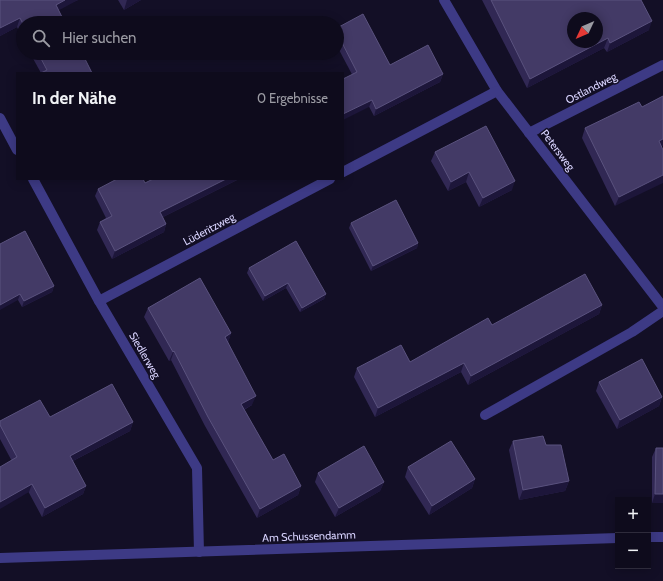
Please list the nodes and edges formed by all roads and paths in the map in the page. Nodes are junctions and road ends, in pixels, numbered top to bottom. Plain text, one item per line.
1 (444, 0) edge
2 (663, 65) edge
3 (497, 91) junction
4 (0, 118) edge
5 (529, 133) junction
6 (16, 148) edge
7 (344, 171) edge
8 (34, 180) edge
9 (328, 180) edge
10 (99, 301) junction
11 (663, 307) edge
12 (663, 311) edge
13 (485, 415) dead end
14 (651, 537) edge
15 (663, 537) edge
16 (615, 538) edge
17 (199, 552) junction
18 (0, 558) edge

1 - 3 street, Petersweg
2 - 5 street, Ostlandweg
3 - 5 street, Petersweg
3 - 7 street
4 - 6 street
5 - 11 street, Petersweg
8 - 10 street, Siedlerweg
9 - 10 street, Lüderitzweg
10 - 17 street, Siedlerweg
12 - 13 street
14 - 15 street
16 - 17 street, Am Schussendamm
17 - 18 street, Am Schussendamm

